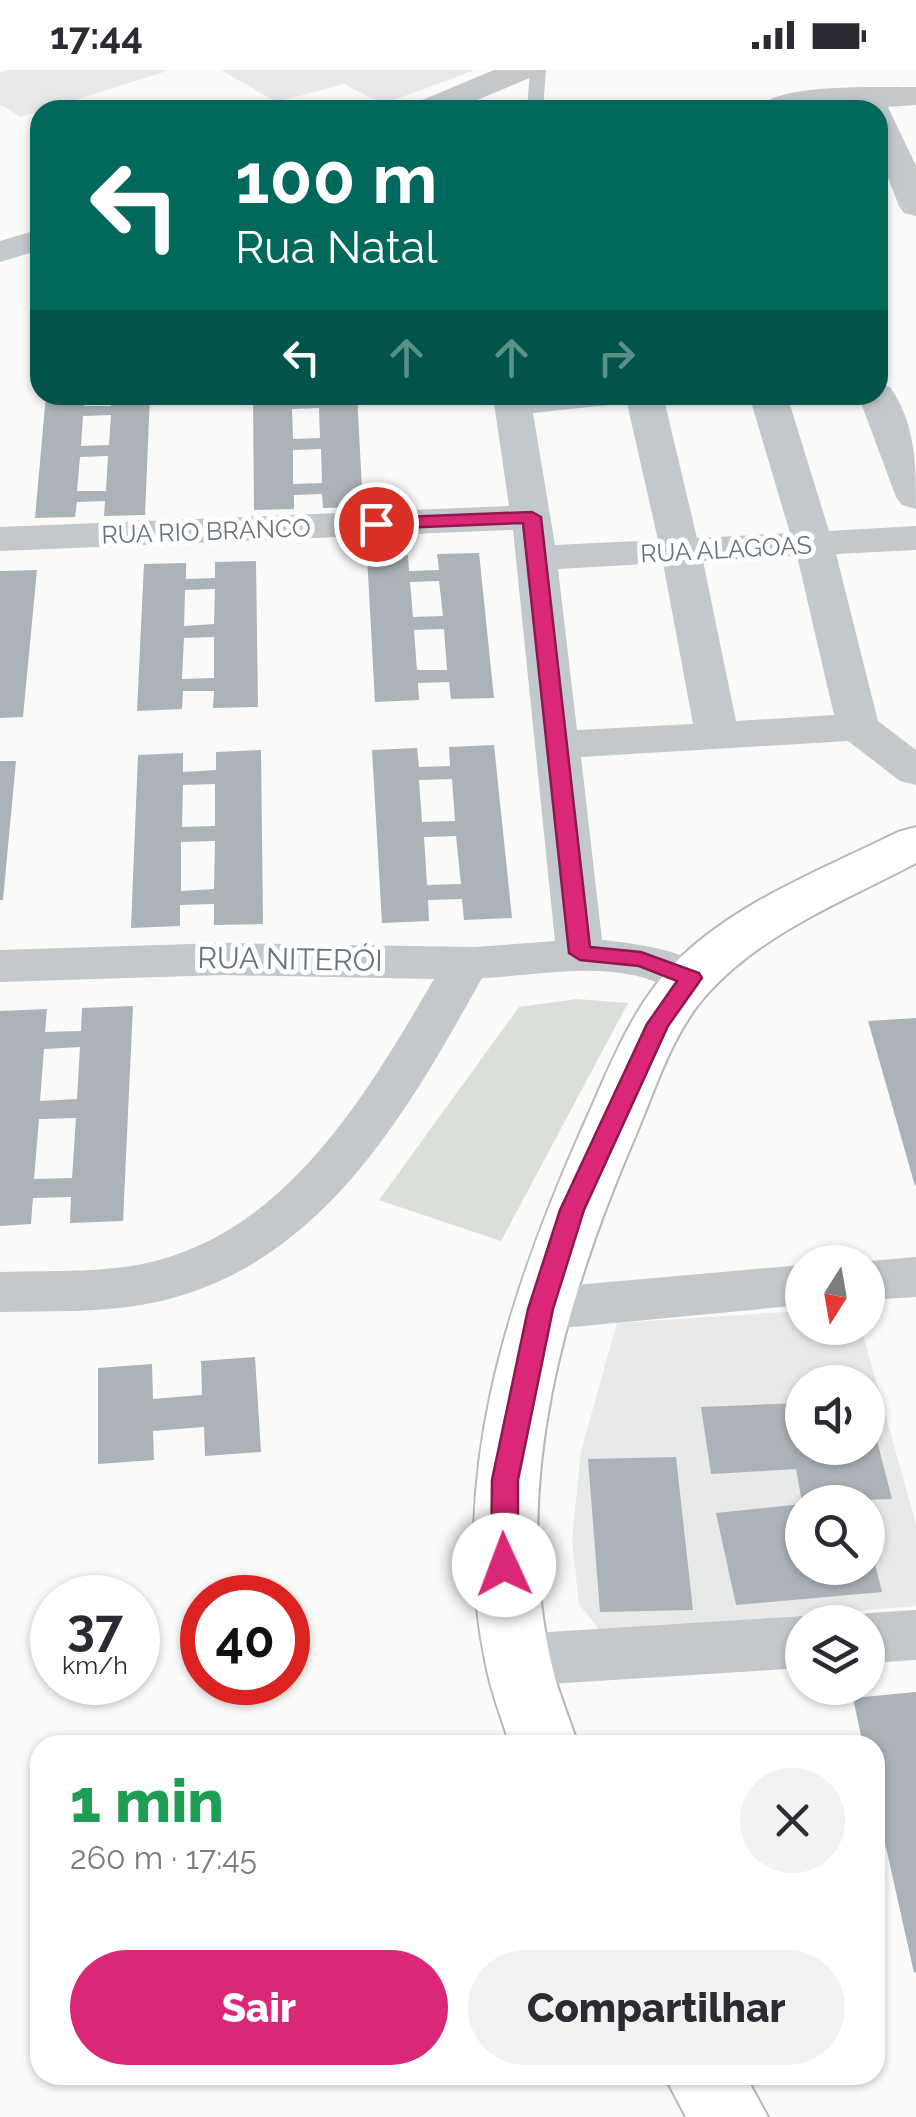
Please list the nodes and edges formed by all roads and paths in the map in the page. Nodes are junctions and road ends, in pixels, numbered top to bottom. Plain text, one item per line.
1 (521, 70) edge
2 (538, 70) edge
3 (812, 71) edge
4 (916, 96) edge
5 (873, 98) edge
6 (450, 100) edge
7 (536, 100) edge
8 (830, 100) edge
9 (888, 136) edge
10 (916, 206) edge
11 (888, 207) edge
12 (30, 242) edge
13 (0, 252) edge
14 (916, 381) edge
15 (888, 382) edge
16 (513, 405) edge
17 (646, 405) edge
18 (771, 405) edge
19 (881, 405) edge
20 (916, 497) edge
21 (534, 538) junction
22 (916, 538) edge
23 (0, 539) edge
24 (814, 545) junction
25 (681, 553) junction
26 (858, 726) junction
27 (716, 736) junction
28 (557, 745) junction
29 (916, 771) edge
30 (916, 843) edge
31 (580, 953) junction
32 (468, 962) junction
33 (0, 966) edge
34 (691, 978) junction
35 (916, 1277) edge
36 (885, 1279) edge
37 (785, 1287) edge
38 (0, 1292) edge
39 (541, 1309) junction
40 (916, 1634) edge
41 (885, 1637) edge
42 (785, 1643) edge
43 (517, 1660) junction
44 (541, 1735) edge
45 (708, 2085) edge
46 (730, 2117) edge

1 - 6 street
2 - 7 lane
3 - 5 street
4 - 5 street
5 - 8 street
9 - 10 street
10 - 11 street
12 - 13 street
14 - 15 street
16 - 21 street
17 - 25 street
18 - 24 street
19 - 20 street
21 - 23 street, RUA RIO BRANCO
21 - 25 street, RUA ALAGOAS
21 - 28 street
22 - 24 street, RUA ALAGOAS
24 - 25 street, RUA ALAGOAS
24 - 26 street
25 - 27 street
26 - 27 street
26 - 29 street
27 - 28 street
28 - 31 street
30 - 34 street
31 - 32 street, RUA NITERÓI
31 - 34 street, RUA NITERÓI
32 - 33 street, RUA NITERÓI
32 - 38 street
34 - 39 street
35 - 36 street
37 - 39 street
39 - 43 street
40 - 41 street
42 - 43 street
43 - 44 street
45 - 46 street

